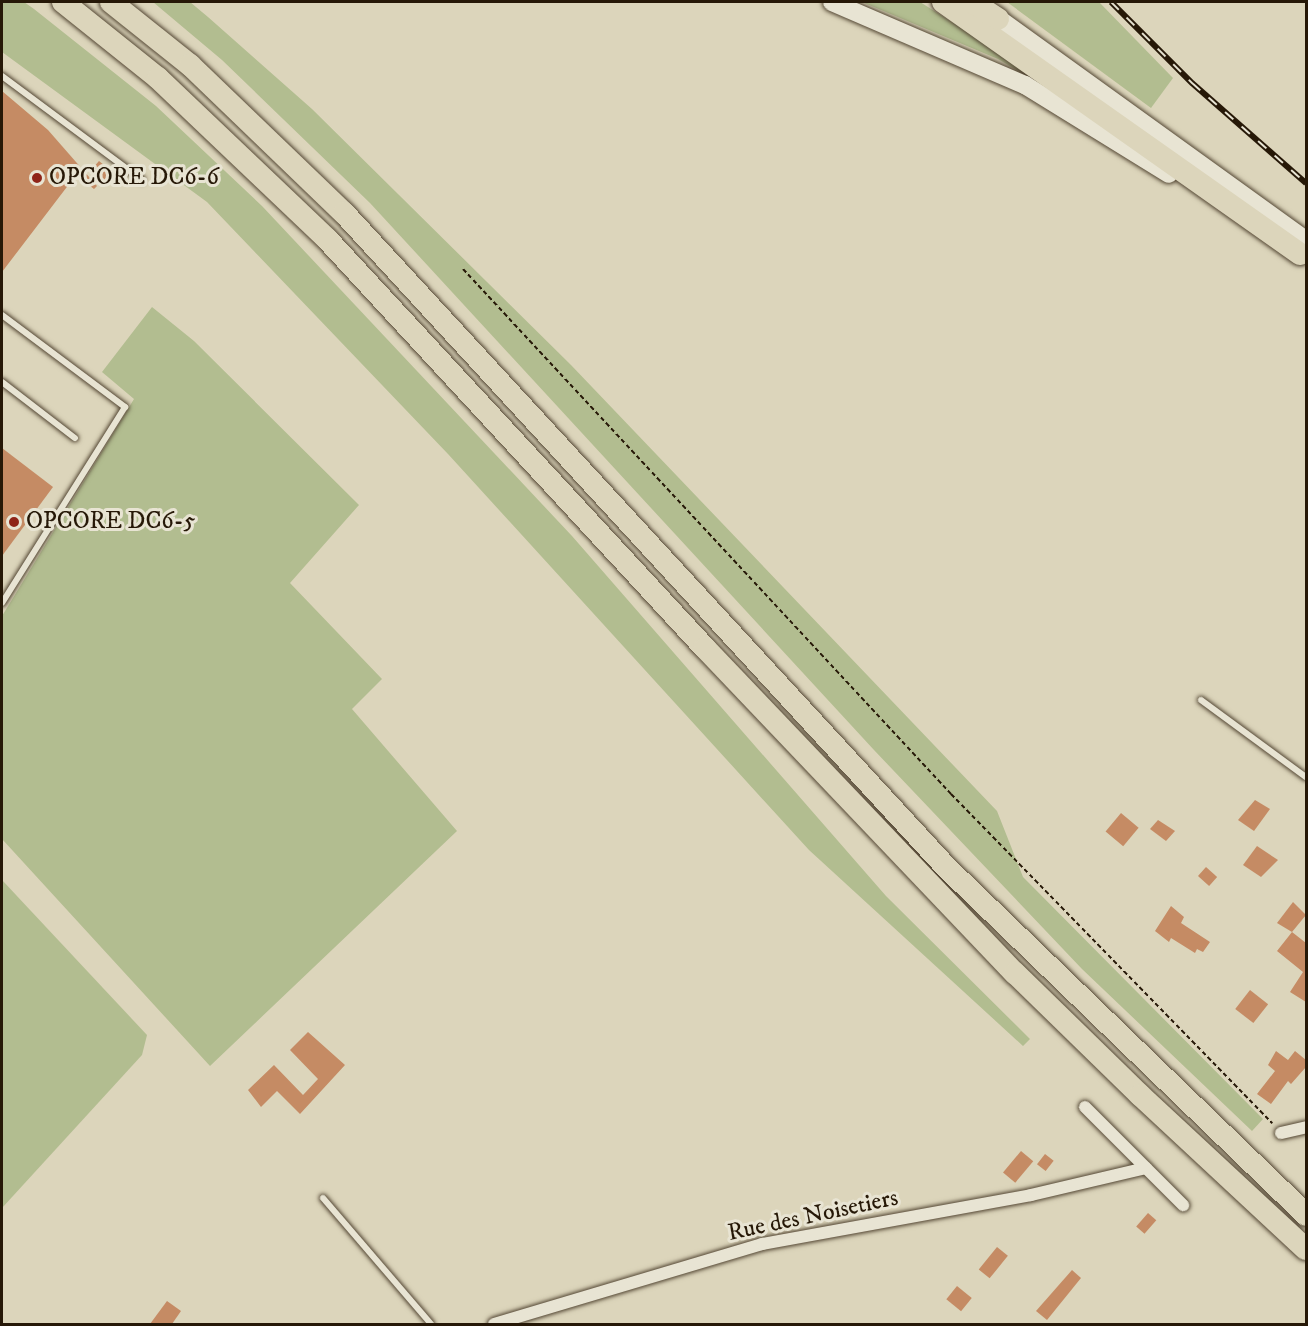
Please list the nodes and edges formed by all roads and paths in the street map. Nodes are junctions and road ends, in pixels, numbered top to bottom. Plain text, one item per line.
1 (63, 2) edge
2 (111, 2) edge
3 (832, 2) edge
4 (943, 2) edge
5 (972, 2) edge
6 (978, 2) edge
7 (998, 20) junction
8 (2, 76) edge
9 (142, 180) dead end
10 (1304, 251) edge
11 (463, 269) dead end
12 (2, 315) edge
13 (2, 382) edge
14 (75, 438) dead end
15 (2, 603) edge
16 (1201, 700) dead end
17 (1306, 777) edge
18 (1084, 1107) dead end
19 (1306, 1127) edge
20 (1281, 1133) joint
21 (1146, 1168) junction
22 (323, 1198) dead end
23 (1183, 1205) dead end
24 (1306, 1215) edge
25 (1306, 1249) edge
26 (431, 1324) edge
27 (494, 1324) edge

1 - 25 highway
2 - 24 highway
3 - 10 main road
4 - 10 highway
5 - 7 highway
6 - 7 main road
7 - 10 main road
8 - 9 lane
11 - 20 path
12 - 15 lane
13 - 14 lane
16 - 17 lane
18 - 21 street
19 - 20 street
21 - 23 street
21 - 27 street, Rue des Noisetiers
22 - 26 lane

